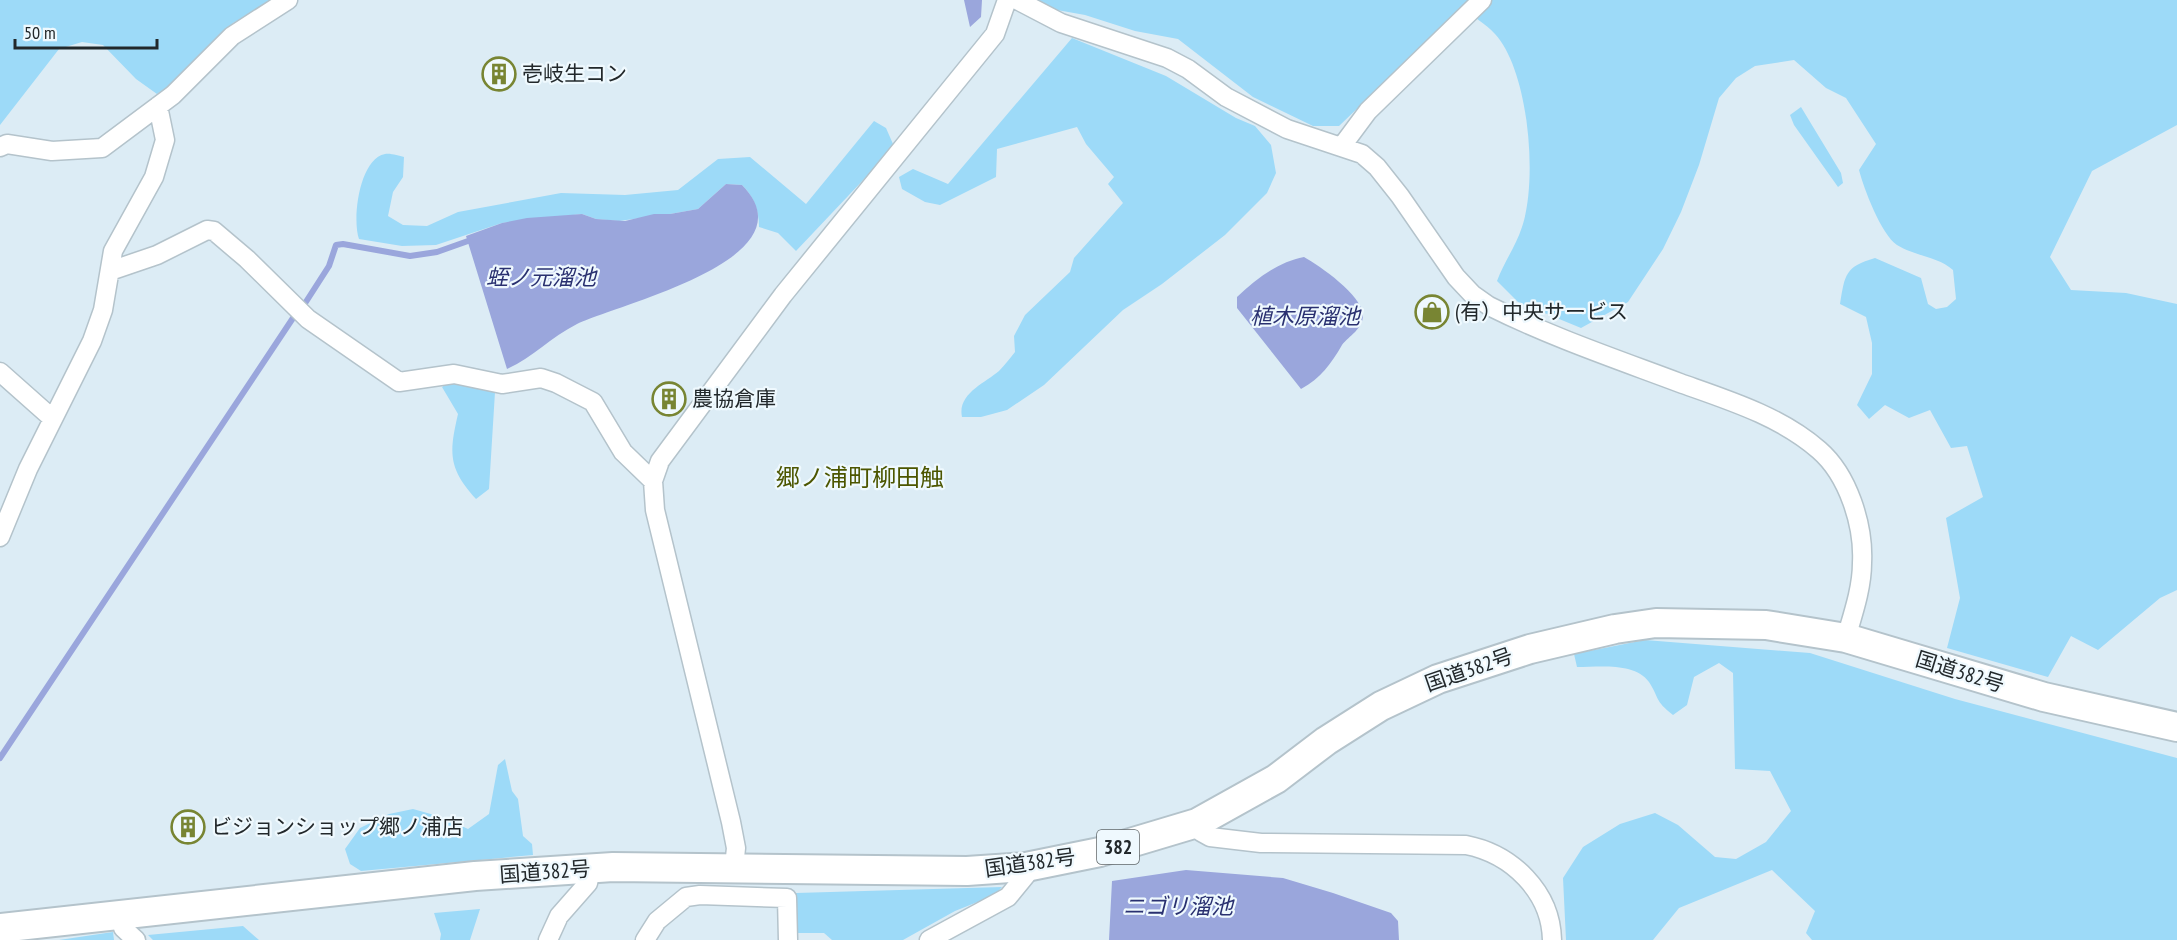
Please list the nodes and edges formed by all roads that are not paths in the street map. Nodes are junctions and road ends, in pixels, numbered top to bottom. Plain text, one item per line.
1 (288, 0) edge
2 (1007, 0) edge
3 (1017, 0) edge
4 (1482, 0) edge
5 (158, 106) junction
6 (1342, 146) junction
7 (0, 147) edge
8 (110, 271) junction
9 (0, 372) edge
10 (52, 419) junction
11 (653, 481) junction
12 (0, 537) edge
13 (1846, 638) junction
14 (2177, 727) edge
15 (1197, 823) junction
16 (734, 867) junction
17 (1026, 867) junction
18 (591, 869) junction
19 (121, 915) junction
20 (0, 928) edge
21 (136, 940) edge
22 (548, 940) edge
23 (645, 940) edge
24 (788, 940) edge
25 (929, 940) edge
26 (1552, 940) edge

1 - 5 street
2 - 11 street
3 - 6 street
4 - 6 street
5 - 7 street
5 - 8 street
6 - 13 street
8 - 10 street
8 - 11 street
9 - 10 street
10 - 12 street
11 - 16 street
13 - 14 highway, 国道382号 / 382
13 - 15 highway, 国道382号 / 382
15 - 17 highway, 国道382号 / 382
15 - 26 street
16 - 17 highway, 国道382号 / 382
16 - 18 highway, 国道382号 / 382
17 - 25 street
18 - 19 highway, 国道382号 / 382
18 - 22 street
19 - 20 highway, 国道382号 / 382
19 - 21 street
23 - 24 street

